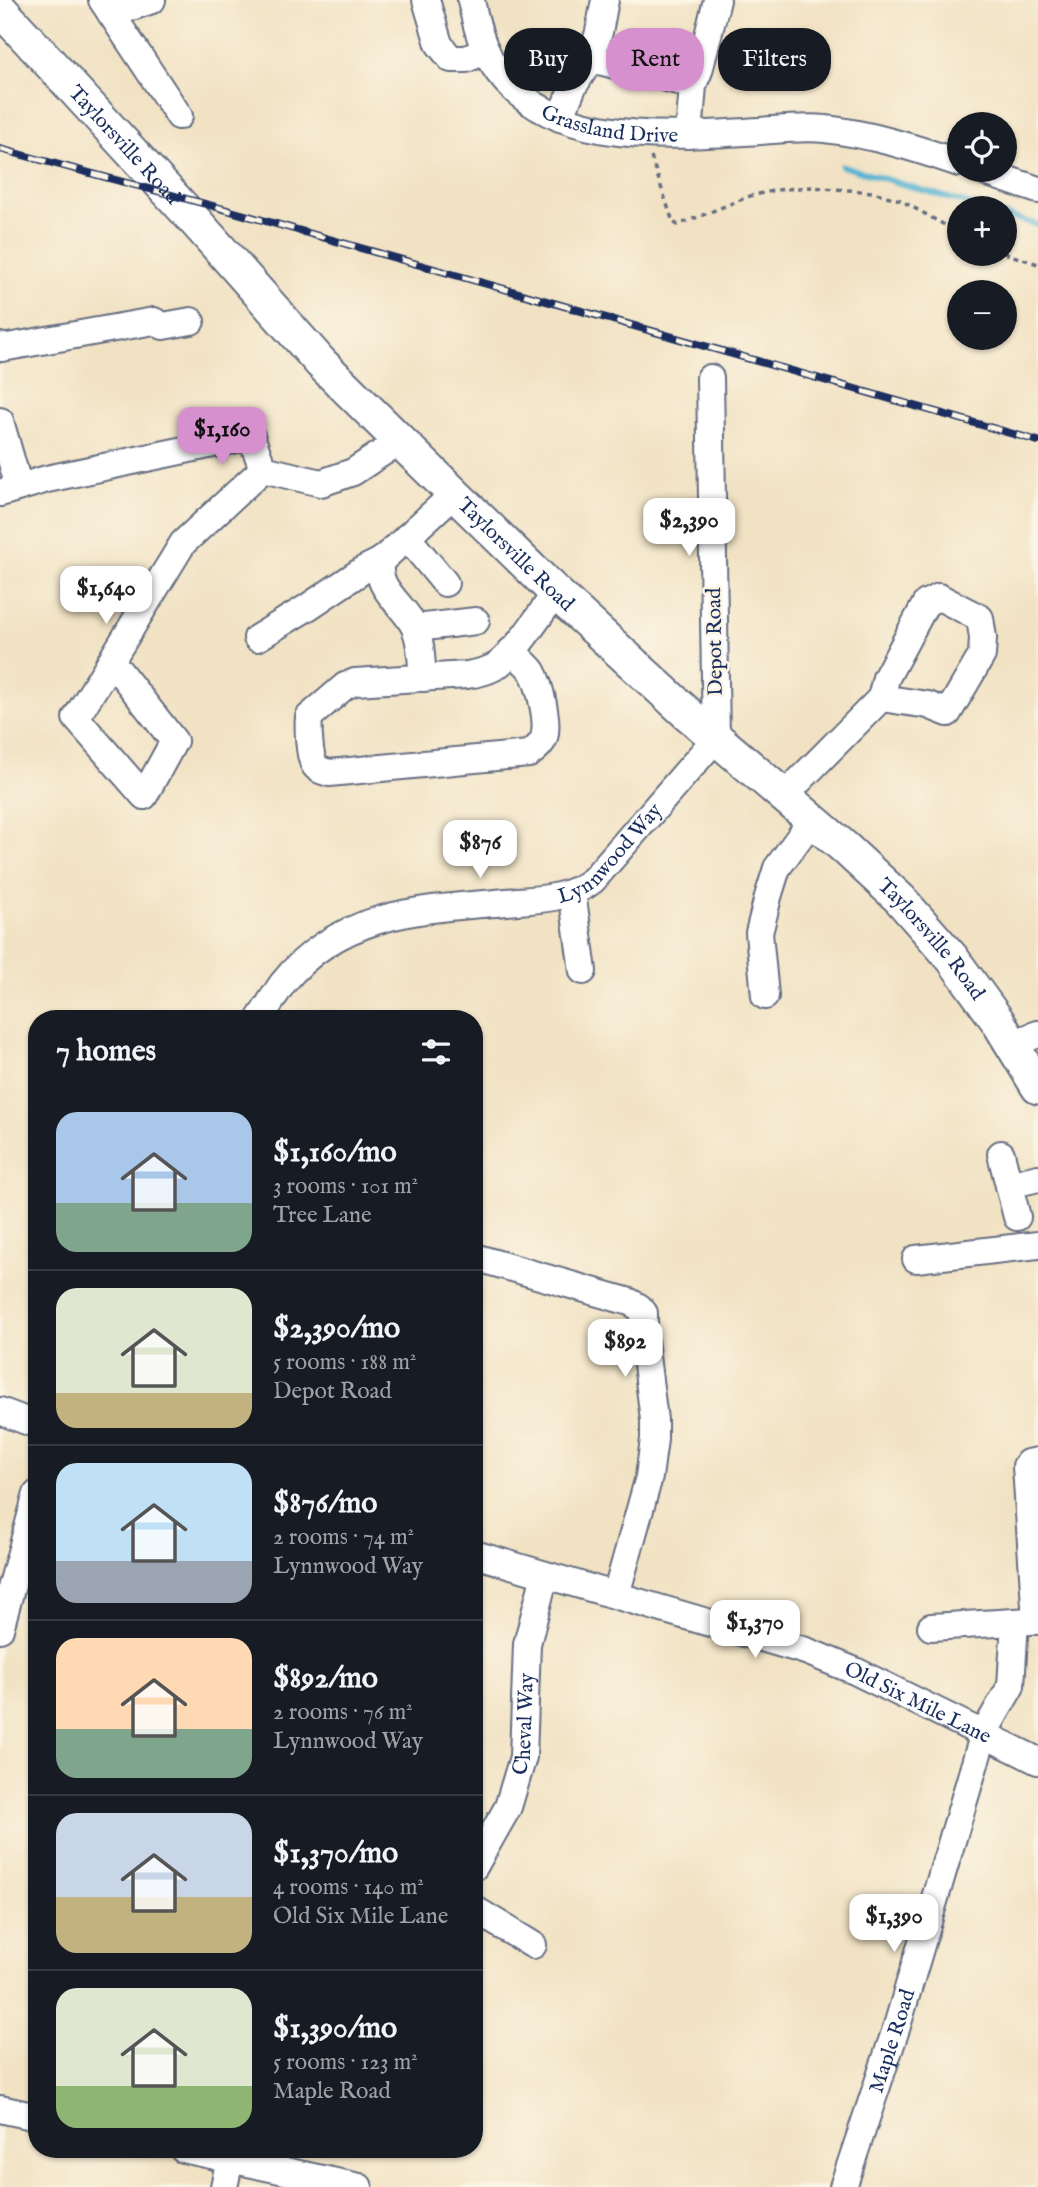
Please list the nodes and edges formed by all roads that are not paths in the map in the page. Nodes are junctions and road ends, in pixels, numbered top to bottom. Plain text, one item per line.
1 (152, 0) edge
2 (426, 0) edge
3 (471, 0) edge
4 (605, 0) edge
5 (717, 0) edge
6 (106, 7) edge
7 (0, 9) edge
8 (486, 51) junction
9 (704, 51) edge
10 (592, 56) edge
11 (571, 91) edge
12 (693, 91) edge
13 (180, 116) dead end
14 (560, 118) junction
15 (689, 135) junction
16 (947, 159) edge
17 (1014, 182) edge
18 (1038, 190) edge
19 (191, 321) dead end
20 (1, 348) edge
21 (710, 378) dead end
22 (0, 421) edge
23 (400, 441) junction
24 (263, 469) junction
25 (9, 490) edge
26 (454, 494) junction
27 (407, 537) junction
28 (381, 561) junction
29 (445, 583) dead end
30 (556, 593) junction
31 (476, 621) dead end
32 (416, 628) junction
33 (257, 638) dead end
34 (511, 651) junction
35 (112, 663) junction
36 (423, 678) junction
37 (881, 698) junction
38 (716, 738) junction
39 (784, 796) junction
40 (812, 820) junction
41 (572, 892) junction
42 (583, 971) dead end
43 (765, 996) dead end
44 (265, 1010) edge
45 (1025, 1039) edge
46 (1038, 1087) edge
47 (1001, 1154) dead end
48 (1038, 1178) edge
49 (1009, 1185) junction
50 (1017, 1217) dead end
51 (1038, 1245) edge
52 (916, 1259) dead end
53 (483, 1260) edge
54 (0, 1411) edge
55 (28, 1422) edge
56 (1038, 1461) edge
57 (28, 1527) edge
58 (483, 1557) edge
59 (545, 1575) junction
60 (616, 1595) junction
61 (1030, 1621) edge
62 (931, 1627) dead end
63 (0, 1629) edge
64 (984, 1733) junction
65 (1038, 1760) edge
66 (483, 1851) edge
67 (483, 1914) edge
68 (533, 1945) dead end
69 (0, 2109) edge
70 (28, 2115) edge
71 (225, 2158) edge
72 (230, 2159) junction
73 (224, 2187) edge
74 (359, 2187) edge
75 (843, 2187) edge

1 - 6 street
2 - 8 street
3 - 8 street, Grassland Drive
4 - 10 street
5 - 9 street
6 - 13 street
7 - 23 main road, Taylorsville Road
8 - 14 street, Grassland Drive
11 - 14 street
12 - 15 street
14 - 15 street, Grassland Drive
15 - 16 street, Grassland Drive
17 - 18 street
19 - 20 street
21 - 38 street, Depot Road
22 - 25 street
23 - 24 street
23 - 26 main road, Taylorsville Road
24 - 25 street
24 - 35 street
26 - 27 street
26 - 30 main road, Taylorsville Road
27 - 28 street
27 - 29 street
28 - 32 street
28 - 33 street
30 - 34 street
30 - 38 main road, Taylorsville Road
31 - 32 street
32 - 36 street
34 - 36 street
34 - 36 street
35 - 35 street
37 - 37 street
37 - 39 street
38 - 39 main road, Taylorsville Road
38 - 41 street, Lynnwood Way
39 - 40 main road, Taylorsville Road
40 - 43 street
40 - 45 main road, Taylorsville Road
41 - 42 street
41 - 44 street, Lynnwood Way
45 - 46 main road, Taylorsville Road
47 - 49 street
48 - 49 street
49 - 50 street
51 - 52 street
53 - 60 street
54 - 55 street
56 - 61 street, Maple Road
57 - 63 street
58 - 59 street, Old Six Mile Lane
59 - 60 street, Old Six Mile Lane
59 - 66 street, Cheval Way
60 - 64 street, Old Six Mile Lane
61 - 62 street
61 - 64 street, Maple Road
64 - 65 street, Old Six Mile Lane
64 - 75 street, Maple Road
67 - 68 street
69 - 70 street
71 - 72 street
72 - 73 street
72 - 74 street

